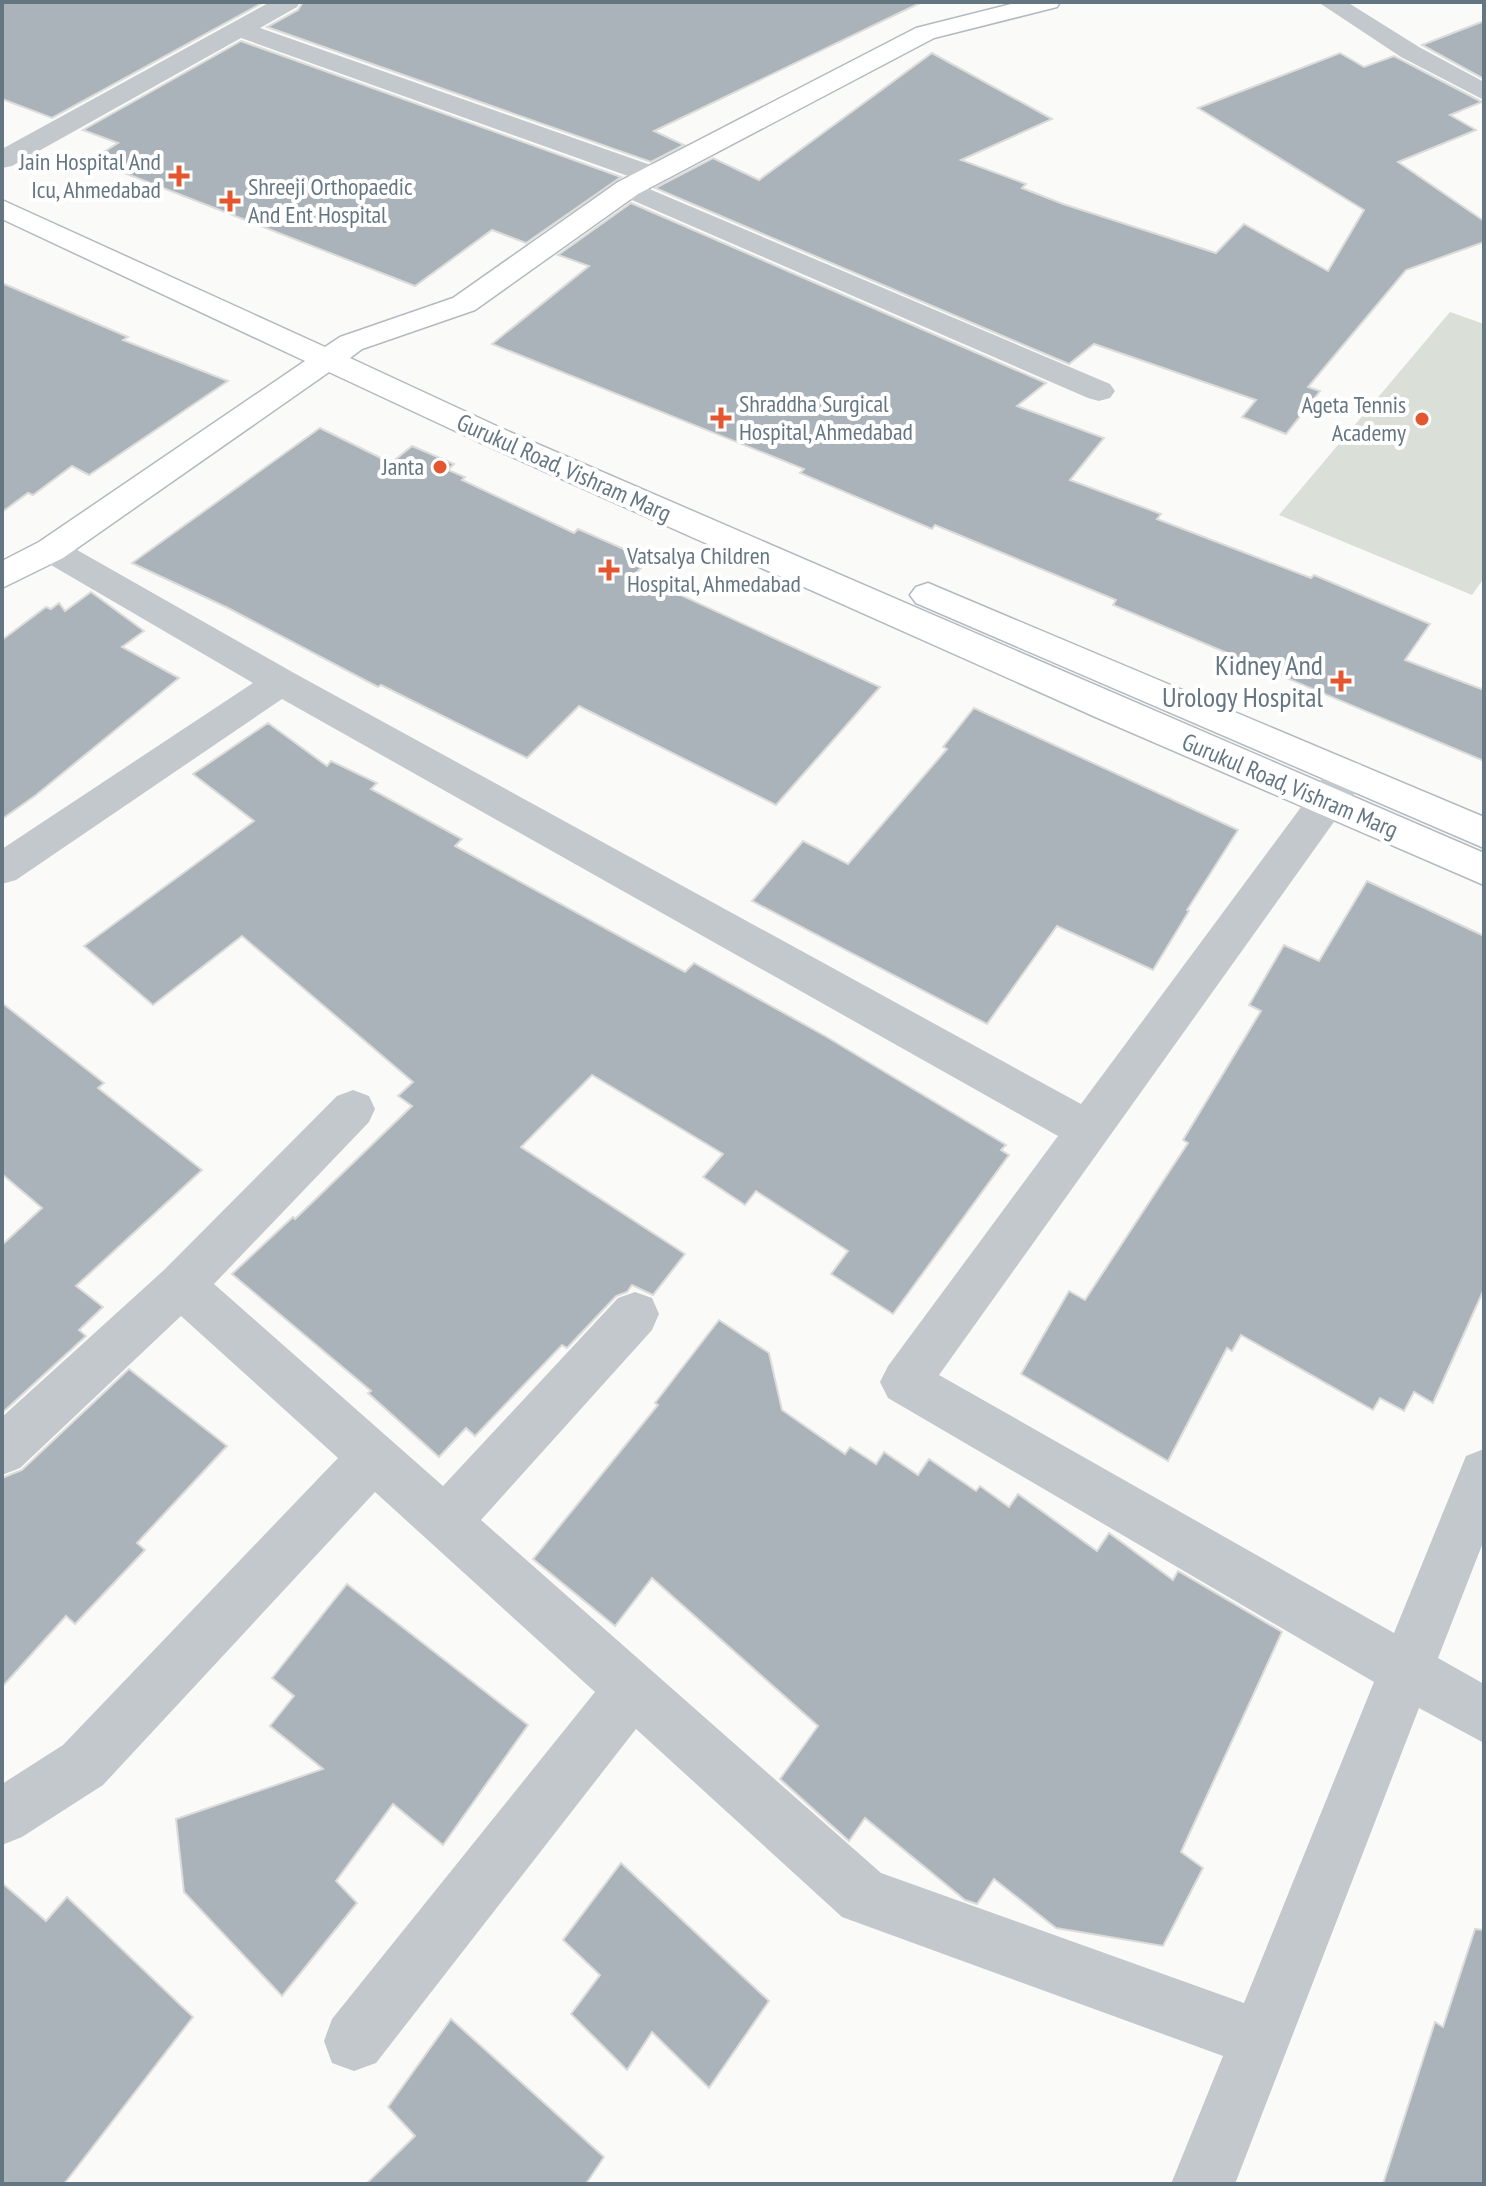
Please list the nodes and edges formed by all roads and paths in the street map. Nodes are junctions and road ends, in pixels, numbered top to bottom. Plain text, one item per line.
1 (288, 2) edge
2 (1048, 2) edge
3 (1330, 2) edge
4 (240, 29) junction
5 (1484, 92) edge
6 (2, 160) edge
7 (2, 180) edge
8 (640, 182) junction
9 (2, 208) edge
10 (339, 352) junction
11 (1099, 391) dead end
12 (51, 550) junction
13 (2, 576) edge
14 (281, 682) junction
15 (1338, 788) junction
16 (1484, 833) edge
17 (2, 869) edge
18 (1484, 870) edge
19 (353, 1109) dead end
20 (1088, 1130) junction
21 (181, 1285) junction
22 (635, 1314) dead end
23 (2, 1451) edge
24 (373, 1457) junction
25 (1484, 1474) edge
26 (445, 1522) junction
27 (1408, 1668) junction
28 (632, 1689) junction
29 (1484, 1715) edge
30 (2, 1817) edge
31 (1260, 2039) junction
32 (354, 2041) dead end
33 (1203, 2184) edge

1 - 4 street
2 - 8 street
3 - 5 street
4 - 6 street
4 - 8 street
7 - 10 street, Gurukul Road, Vishram Marg
8 - 10 street
8 - 11 street
9 - 10 street, Gurukul Road, Vishram Marg
10 - 12 street
10 - 15 street, Gurukul Road, Vishram Marg
12 - 13 street
12 - 14 street
14 - 17 street
14 - 20 street
15 - 16 street, Gurukul Road, Vishram Marg
15 - 18 street, Gurukul Road, Vishram Marg
15 - 20 street
19 - 21 street
20 - 27 street
21 - 23 street
21 - 24 street
22 - 26 street
24 - 26 street
24 - 30 street
25 - 27 street
26 - 28 street
27 - 29 street
27 - 31 street
28 - 31 street
28 - 32 street
31 - 33 street

